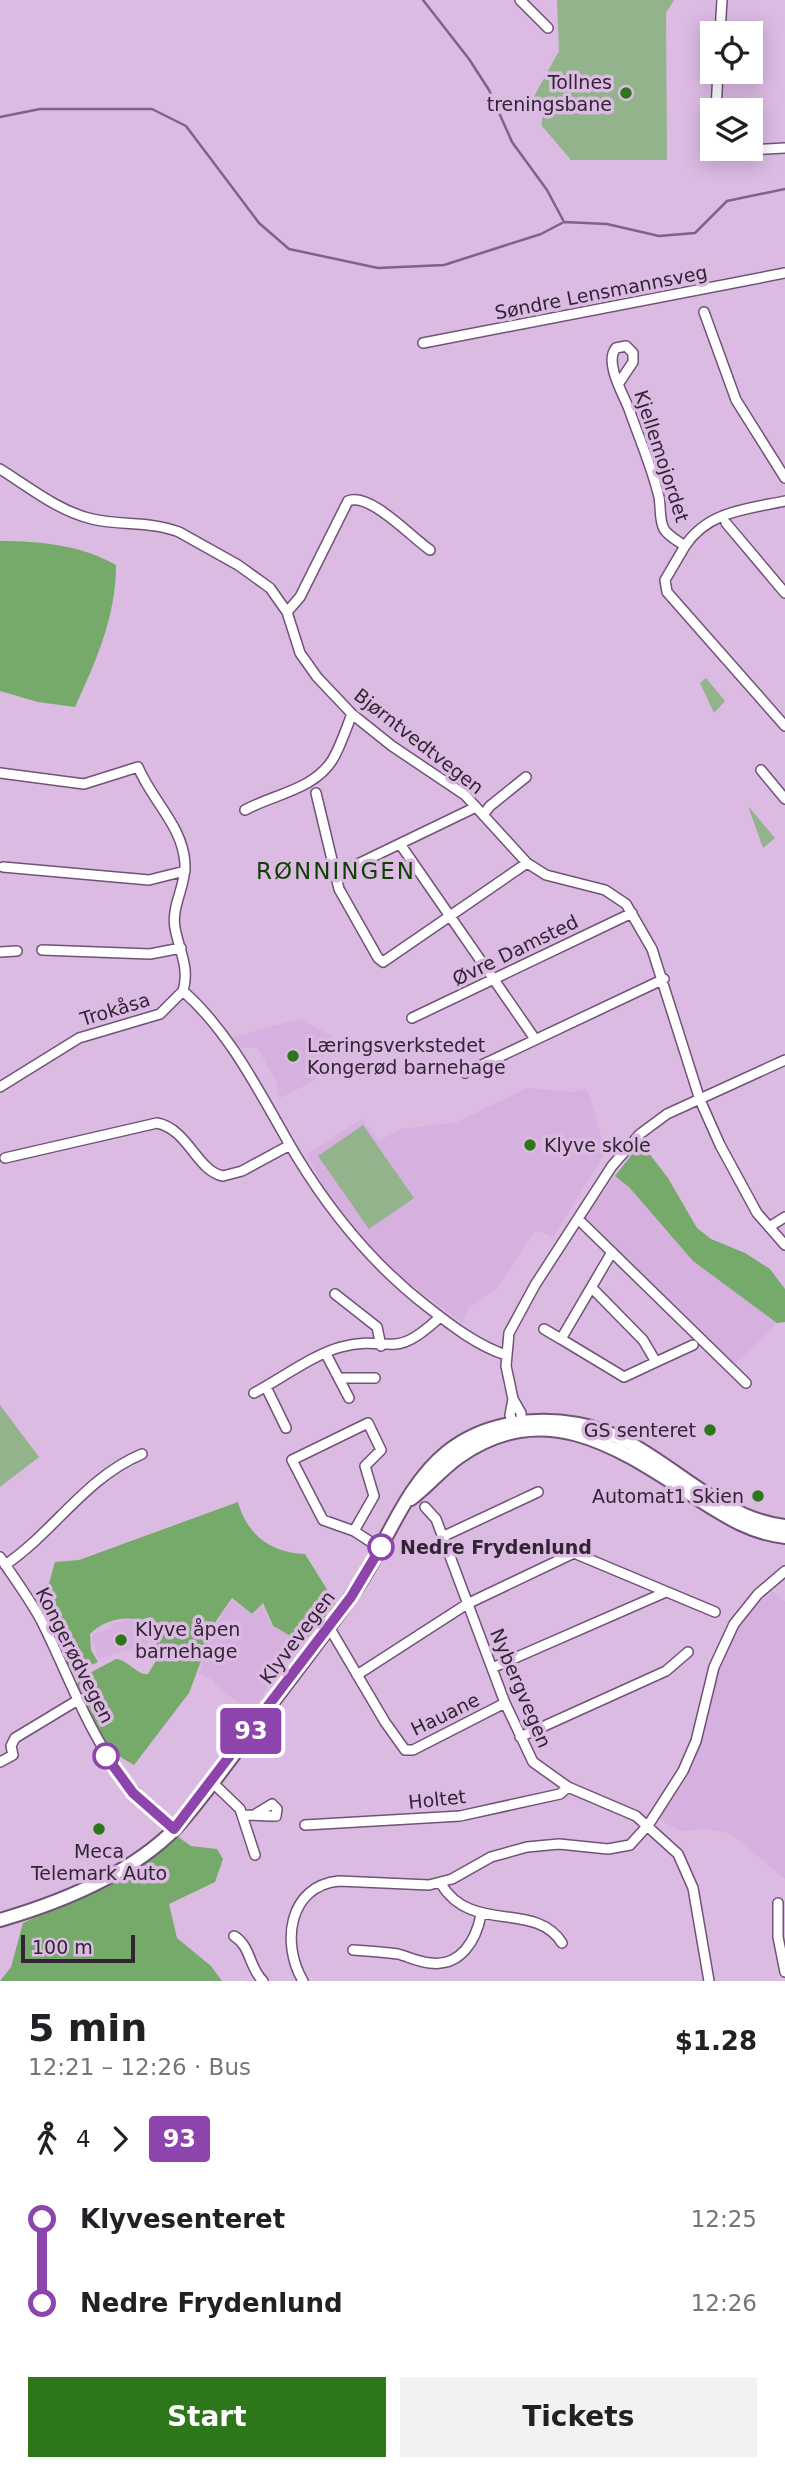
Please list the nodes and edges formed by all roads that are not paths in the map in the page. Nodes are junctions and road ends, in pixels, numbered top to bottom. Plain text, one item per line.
1 (520, 0) edge
2 (722, 0) edge
3 (721, 21) edge
4 (548, 28) dead end
5 (785, 148) edge
6 (763, 150) edge
7 (785, 273) edge
8 (704, 312) dead end
9 (423, 343) dead end
10 (619, 383) dead end
11 (0, 469) edge
12 (785, 478) edge
13 (785, 501) edge
14 (726, 523) dead end
15 (685, 546) junction
16 (430, 550) dead end
17 (785, 593) edge
18 (287, 612) junction
19 (352, 714) junction
20 (785, 726) edge
21 (761, 770) dead end
22 (0, 773) edge
23 (526, 777) dead end
24 (316, 793) dead end
25 (785, 799) edge
26 (476, 807) junction
27 (245, 810) dead end
28 (483, 815) junction
29 (400, 845) junction
30 (527, 863) junction
31 (3, 867) dead end
32 (185, 871) junction
33 (335, 875) junction
34 (632, 913) junction
35 (450, 918) junction
36 (181, 948) junction
37 (42, 950) dead end
38 (18, 951) dead end
39 (0, 952) edge
40 (494, 979) junction
41 (664, 979) junction
42 (183, 991) junction
43 (412, 1018) dead end
44 (535, 1039) junction
45 (785, 1060) edge
46 (465, 1073) dead end
47 (0, 1087) edge
48 (700, 1100) junction
49 (290, 1145) junction
50 (5, 1158) dead end
51 (785, 1217) edge
52 (578, 1219) junction
53 (769, 1227) junction
54 (785, 1245) edge
55 (612, 1252) junction
56 (592, 1288) junction
57 (335, 1294) dead end
58 (440, 1317) junction
59 (544, 1329) dead end
60 (561, 1339) junction
61 (693, 1345) dead end
62 (382, 1346) junction
63 (326, 1354) junction
64 (506, 1355) junction
65 (656, 1362) junction
66 (339, 1378) junction
67 (375, 1378) dead end
68 (746, 1382) dead end
69 (266, 1387) junction
70 (254, 1393) dead end
71 (349, 1398) dead end
72 (517, 1426) junction
73 (286, 1428) dead end
74 (142, 1454) dead end
75 (538, 1492) dead end
76 (425, 1507) dead end
77 (785, 1526) edge
78 (354, 1531) junction
79 (442, 1537) junction
80 (785, 1537) edge
81 (380, 1548) junction
82 (3, 1561) edge
83 (785, 1562) edge
84 (783, 1572) edge
85 (666, 1592) junction
86 (467, 1604) junction
87 (715, 1612) dead end
88 (329, 1626) junction
89 (688, 1652) dead end
90 (492, 1668) junction
91 (357, 1675) junction
92 (78, 1700) junction
93 (505, 1703) junction
94 (520, 1737) junction
95 (0, 1762) edge
96 (212, 1783) junction
97 (568, 1787) junction
98 (243, 1815) junction
99 (254, 1815) dead end
100 (649, 1824) junction
101 (305, 1825) dead end
102 (174, 1829) junction
103 (254, 1855) dead end
104 (441, 1884) junction
105 (778, 1903) dead end
106 (481, 1915) junction
107 (0, 1920) edge
108 (234, 1936) dead end
109 (562, 1943) dead end
110 (353, 1950) dead end
111 (785, 1972) edge
112 (263, 1981) edge
113 (303, 1981) edge
114 (709, 1981) edge

1 - 4 street
2 - 3 street
5 - 6 street
7 - 9 street, Søndre Lensmannsveg
8 - 12 street
10 - 15 street, Kjellemojordet
11 - 18 street, Bjørntvedtvegen
13 - 15 street, Kjellemojordet
14 - 17 street
15 - 20 street
16 - 18 street
18 - 19 street, Bjørntvedtvegen
19 - 26 street, Bjørntvedtvegen
19 - 27 street
21 - 25 street
22 - 32 street
23 - 28 street
24 - 33 street
26 - 28 street, Bjørntvedtvegen
26 - 29 street
28 - 30 street, Bjørntvedtvegen
29 - 33 street
29 - 35 street
30 - 34 street, Bjørntvedtvegen
30 - 35 street
31 - 32 street
32 - 36 street
33 - 35 street
34 - 40 street, Øvre Damsted
34 - 41 street, Bjørntvedtvegen
35 - 40 street
36 - 37 street
36 - 42 street
38 - 39 street
40 - 43 street, Øvre Damsted
40 - 44 street
41 - 44 street
41 - 48 street, Bjørntvedtvegen
42 - 47 street, Trokåsa
42 - 49 street
44 - 46 street
45 - 48 street
48 - 52 street
48 - 53 street, Bjørntvedtvegen
49 - 50 street
49 - 58 street
51 - 53 street
52 - 55 street
52 - 64 street
53 - 54 street, Bjørntvedtvegen
55 - 56 street
55 - 68 street
56 - 60 street
56 - 65 street
57 - 62 street
58 - 62 street
58 - 64 street
59 - 60 street
60 - 65 street
61 - 65 street
62 - 63 street
63 - 66 street
63 - 69 street
64 - 72 street
66 - 67 street
66 - 71 street
69 - 70 street
69 - 73 street
72 - 77 main road, Klyvevegen
72 - 80 main road, Klyvevegen
72 - 81 main road, Klyvevegen
74 - 82 street
75 - 79 street
76 - 79 street, Nybergvegen
78 - 78 street
78 - 81 street
79 - 86 street, Nybergvegen
81 - 88 main road, Klyvevegen
82 - 92 street, Kongerødvegen
83 - 84 street
84 - 100 street
85 - 86 street
85 - 87 street
85 - 90 street
86 - 90 street, Nybergvegen
86 - 91 street
88 - 91 street, Hauane
88 - 96 main road, Klyvevegen
89 - 94 street
90 - 93 street, Nybergvegen
91 - 93 street, Hauane
92 - 95 street
92 - 102 street, Kongerødvegen
93 - 94 street, Nybergvegen
94 - 97 street, Nybergvegen
96 - 98 street
96 - 102 main road, Klyvevegen
97 - 100 street, Nybergvegen
97 - 101 street, Holtet
98 - 99 street
98 - 103 street
100 - 104 street
100 - 114 street, Nybergvegen
102 - 107 main road, Klyvevegen
104 - 106 street
104 - 113 street
105 - 111 street
106 - 109 street
106 - 110 street
108 - 112 street

